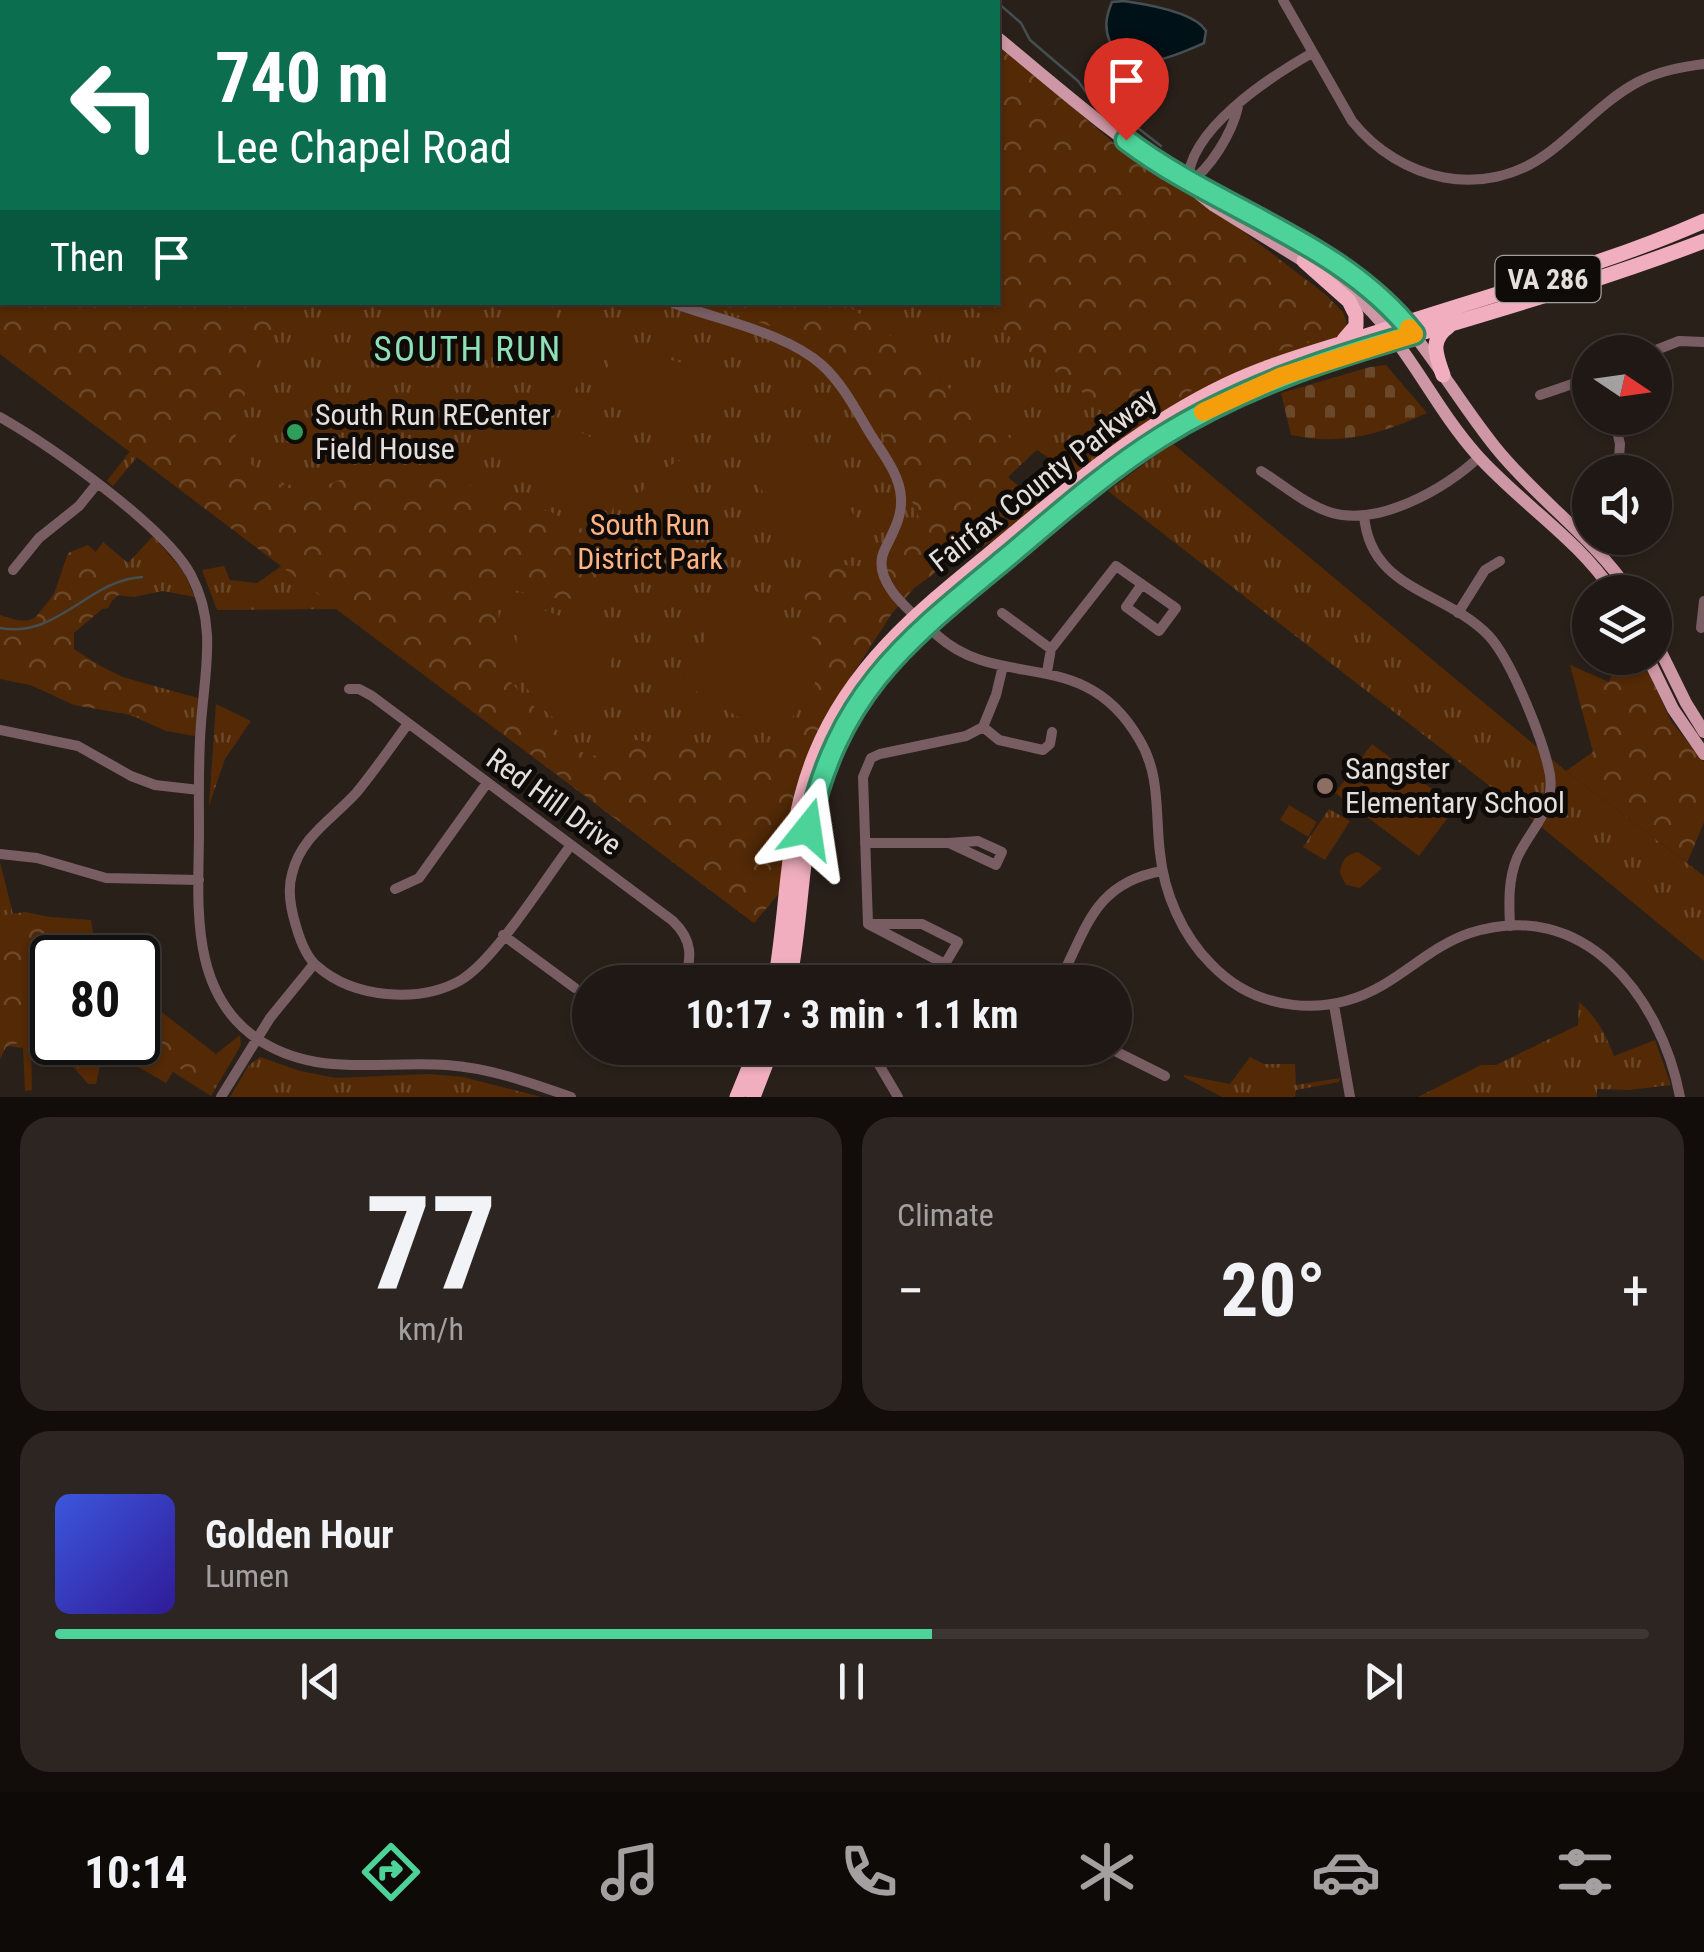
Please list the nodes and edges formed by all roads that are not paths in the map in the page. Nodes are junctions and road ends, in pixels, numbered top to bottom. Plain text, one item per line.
1 (1282, 0) edge
2 (1000, 40) edge
3 (1312, 53) junction
4 (1704, 64) edge
5 (1188, 183) junction
6 (1704, 222) edge
7 (1704, 241) edge
8 (1304, 261) junction
9 (679, 305) edge
10 (1458, 321) junction
11 (1410, 328) junction
12 (1393, 334) junction
13 (1704, 342) edge
14 (1340, 343) junction
15 (1672, 344) edge
16 (1444, 375) junction
17 (1572, 384) edge
18 (1540, 395) dead end
19 (0, 417) edge
20 (1479, 457) junction
21 (1261, 470) dead end
22 (96, 485) junction
23 (1364, 515) junction
24 (1500, 561) dead end
25 (12, 570) dead end
26 (1601, 575) edge
27 (1617, 575) edge
28 (1142, 584) junction
29 (1704, 601) edge
30 (1002, 613) dead end
31 (1458, 613) junction
32 (921, 619) junction
33 (1701, 628) dead end
34 (1050, 650) junction
35 (1003, 666) junction
36 (1047, 672) junction
37 (1672, 674) edge
38 (1657, 675) edge
39 (348, 689) dead end
40 (408, 725) junction
41 (983, 727) junction
42 (0, 730) edge
43 (1052, 732) dead end
44 (1704, 732) edge
45 (1704, 754) edge
46 (487, 784) junction
47 (199, 790) junction
48 (949, 842) dead end
49 (865, 843) junction
50 (570, 844) junction
51 (0, 854) edge
52 (1162, 871) junction
53 (199, 880) junction
54 (396, 889) dead end
55 (868, 924) junction
56 (1510, 926) junction
57 (504, 935) junction
58 (314, 964) junction
59 (688, 965) edge
60 (777, 965) edge
61 (792, 965) edge
62 (1068, 965) edge
63 (572, 986) edge
64 (1334, 1005) junction
65 (258, 1039) junction
66 (1132, 1060) edge
67 (750, 1065) edge
68 (765, 1065) edge
69 (879, 1065) edge
70 (1165, 1076) dead end
71 (221, 1097) edge
72 (571, 1097) edge
73 (737, 1097) edge
74 (752, 1097) edge
75 (898, 1097) edge
76 (1350, 1097) edge
77 (1680, 1097) edge

1 - 3 street
2 - 5 main road
3 - 4 street
3 - 5 street
5 - 8 main road
5 - 11 main road
6 - 11 highway, Fairfax County Parkway / VA 286
7 - 10 highway, Fairfax County Parkway / VA 286
8 - 12 main road
8 - 14 highway
9 - 32 street
10 - 11 highway, Fairfax County Parkway / VA 286
10 - 16 highway
11 - 12 highway, Fairfax County Parkway / VA 286
11 - 16 main road
12 - 14 highway, Fairfax County Parkway / VA 286
12 - 20 main road
12 - 32 highway, Fairfax County Parkway / VA 286
13 - 15 street
14 - 32 highway, Fairfax County Parkway / VA 286
16 - 27 main road
17 - 18 street
19 - 22 street
20 - 23 street
20 - 26 main road
21 - 23 street
22 - 25 street
22 - 47 street
23 - 31 street
24 - 31 street
28 - 28 street
28 - 34 street
29 - 33 street
30 - 34 street
31 - 56 street
32 - 35 street
32 - 60 highway, Fairfax County Parkway / VA 286
32 - 61 highway, Fairfax County Parkway / VA 286
34 - 36 street
35 - 36 street
35 - 41 street
36 - 52 street
37 - 44 main road
38 - 45 main road
39 - 40 street, Red Hill Drive
40 - 46 street, Red Hill Drive
40 - 58 street
41 - 43 street
41 - 49 street
42 - 47 street
46 - 50 street, Red Hill Drive
46 - 54 street
47 - 53 street
48 - 49 street
49 - 55 street
50 - 57 street
50 - 59 street, Red Hill Drive
51 - 53 street
52 - 62 street
52 - 64 street
53 - 65 street
55 - 55 street
56 - 64 street
56 - 77 street
57 - 58 street
57 - 63 street
58 - 65 street
64 - 76 street
65 - 71 street
65 - 72 street
66 - 70 street
67 - 73 highway
68 - 74 highway
69 - 75 street

